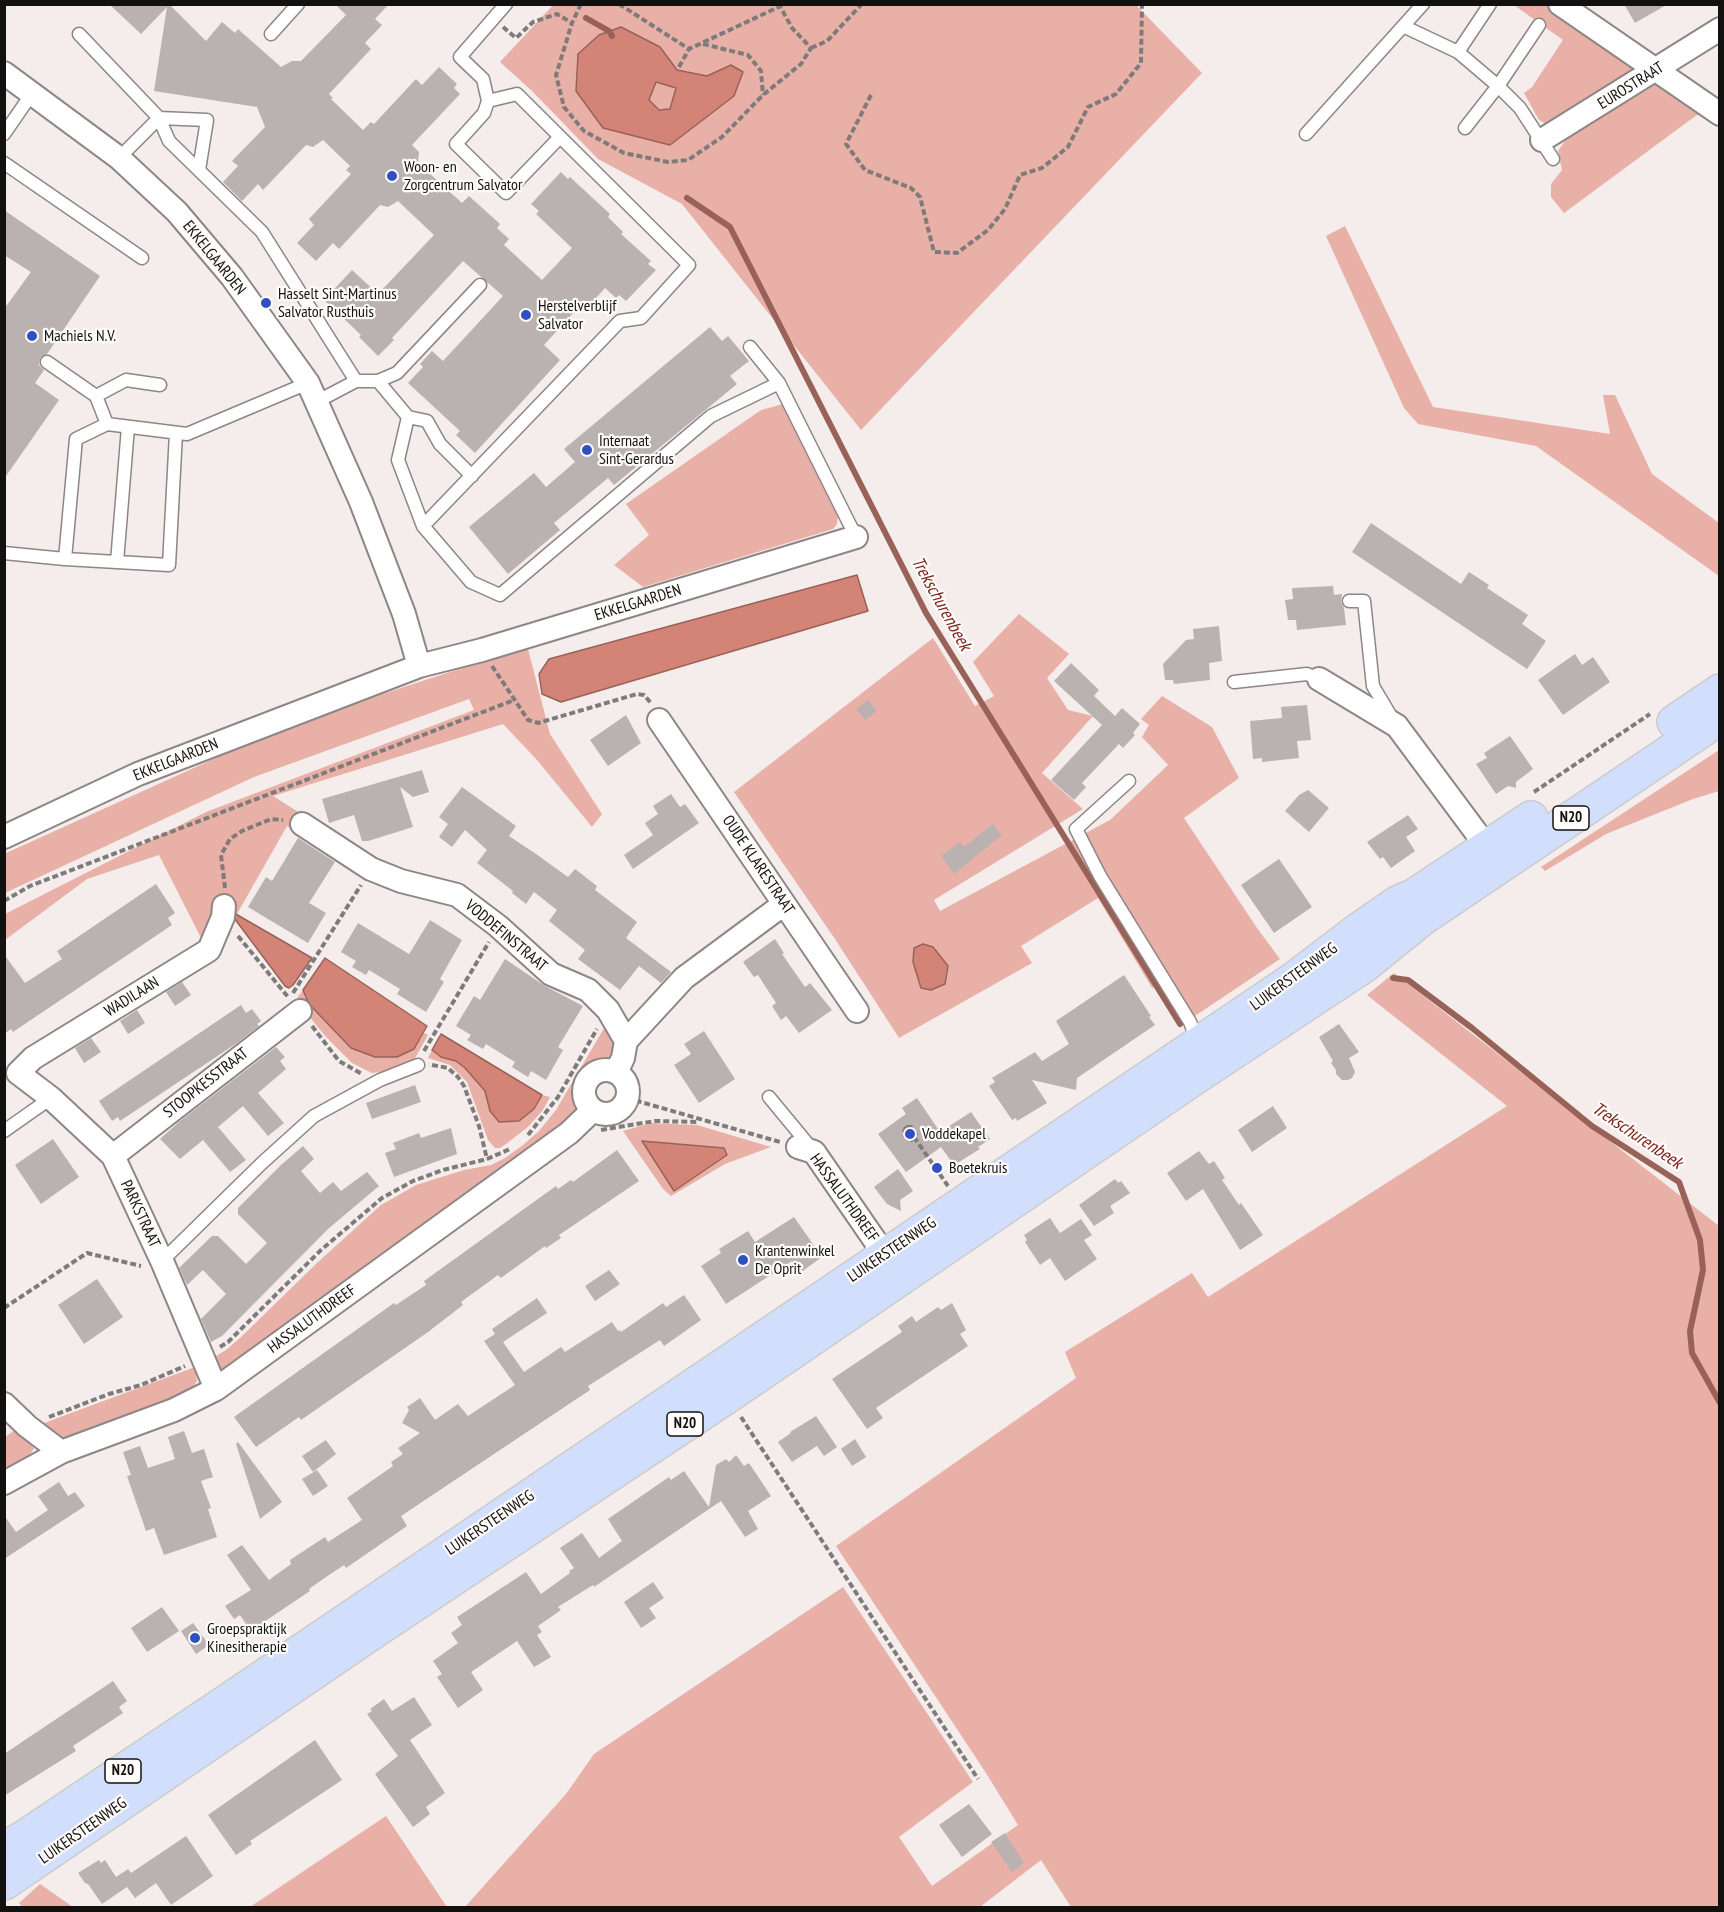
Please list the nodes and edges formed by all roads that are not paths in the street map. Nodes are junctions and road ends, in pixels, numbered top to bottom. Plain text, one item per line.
1 (298, 4) edge
2 (506, 4) edge
3 (1423, 4) edge
4 (1490, 4) edge
5 (1560, 4) edge
6 (1539, 25) dead end
7 (1405, 27) junction
8 (1719, 29) edge
9 (79, 34) dead end
10 (271, 34) dead end
11 (1458, 52) junction
12 (1656, 70) junction
13 (4, 73) edge
14 (1498, 86) junction
15 (33, 92) junction
16 (488, 101) junction
17 (1719, 114) edge
18 (159, 118) junction
19 (1465, 128) dead end
20 (4, 134) edge
21 (1306, 134) dead end
22 (560, 137) junction
23 (1547, 150) joint
24 (119, 158) junction
25 (4, 163) edge
26 (199, 170) junction
27 (142, 258) dead end
28 (480, 285) dead end
29 (750, 347) dead end
30 (47, 362) dead end
31 (356, 381) junction
32 (378, 381) junction
33 (779, 383) junction
34 (160, 385) dead end
35 (312, 393) junction
36 (96, 396) junction
37 (408, 417) junction
38 (107, 424) junction
39 (128, 427) junction
40 (176, 434) junction
41 (472, 476) junction
42 (423, 526) junction
43 (856, 537) joint
44 (4, 553) edge
45 (65, 559) junction
46 (117, 562) junction
47 (1349, 601) dead end
48 (419, 666) junction
49 (1319, 678) joint
50 (1234, 682) dead end
51 (1719, 691) edge
52 (1719, 718) edge
53 (659, 720) road end
54 (1397, 726) junction
55 (1130, 781) dead end
56 (302, 824) road end
57 (4, 837) edge
58 (1487, 847) junction
59 (784, 904) junction
60 (224, 906) road end
61 (295, 1005) road end
62 (857, 1011) dead end
63 (626, 1041) junction
64 (1198, 1044) junction
65 (418, 1065) road end
66 (616, 1072) junction
67 (18, 1073) joint
68 (769, 1097) dead end
69 (51, 1098) junction
70 (593, 1110) junction
71 (4, 1131) edge
72 (806, 1149) joint
73 (113, 1156) junction
74 (885, 1255) junction
75 (162, 1261) junction
76 (216, 1389) junction
77 (4, 1404) edge
78 (61, 1452) junction
79 (4, 1483) edge
80 (4, 1849) edge
81 (4, 1883) edge

1 - 10 lane
2 - 16 lane
3 - 7 lane
4 - 11 lane
5 - 12 street
6 - 14 lane
7 - 11 lane
7 - 21 lane
8 - 12 street, EUROSTRAAT
9 - 18 lane
11 - 14 lane
12 - 17 street
12 - 23 street, EUROSTRAAT
13 - 15 street, EKKELGAARDEN
14 - 19 lane
14 - 23 lane
15 - 20 lane
15 - 24 street, EKKELGAARDEN
16 - 22 lane
16 - 22 lane
18 - 24 lane
18 - 26 lane
18 - 26 lane
22 - 41 lane
24 - 35 street, EKKELGAARDEN
25 - 27 lane
26 - 31 lane
28 - 32 lane
29 - 33 lane
30 - 36 lane
31 - 32 lane
31 - 35 lane
32 - 37 lane
33 - 42 lane
33 - 43 lane
34 - 36 lane
35 - 40 lane
35 - 48 street, EKKELGAARDEN
36 - 38 lane
37 - 41 lane
37 - 42 lane
38 - 39 lane
38 - 45 lane
39 - 40 lane
39 - 46 lane
40 - 46 lane
41 - 42 lane
43 - 48 street, EKKELGAARDEN
44 - 45 lane
45 - 46 lane
47 - 54 lane
48 - 57 street, EKKELGAARDEN
49 - 50 lane
49 - 54 street
51 - 58 main road, LUIKERSTEENWEG / N20
52 - 81 main road, LUIKERSTEENWEG / N20
53 - 59 street, OUDE KLARESTRAAT
54 - 58 street
55 - 64 lane
56 - 63 street, VODDEFINSTRAAT
58 - 64 main road, LUIKERSTEENWEG / N20
59 - 62 street, OUDE KLARESTRAAT
59 - 63 street
60 - 67 street, WADILAAN
61 - 73 street, STOOPKESSTRAAT
63 - 66 street
64 - 74 main road, LUIKERSTEENWEG / N20
65 - 75 lane
66 - 70 street
66 - 70 street
67 - 69 street, PARKSTRAAT
68 - 72 lane
69 - 71 lane
69 - 73 street, PARKSTRAAT
70 - 76 street, HASSALUTHDREEF
72 - 74 street, HASSALUTHDREEF
73 - 75 street, PARKSTRAAT
74 - 80 main road, LUIKERSTEENWEG / N20
75 - 76 street, PARKSTRAAT
76 - 78 street, HASSALUTHDREEF
77 - 78 street
78 - 79 street, HASSALUTHDREEF

